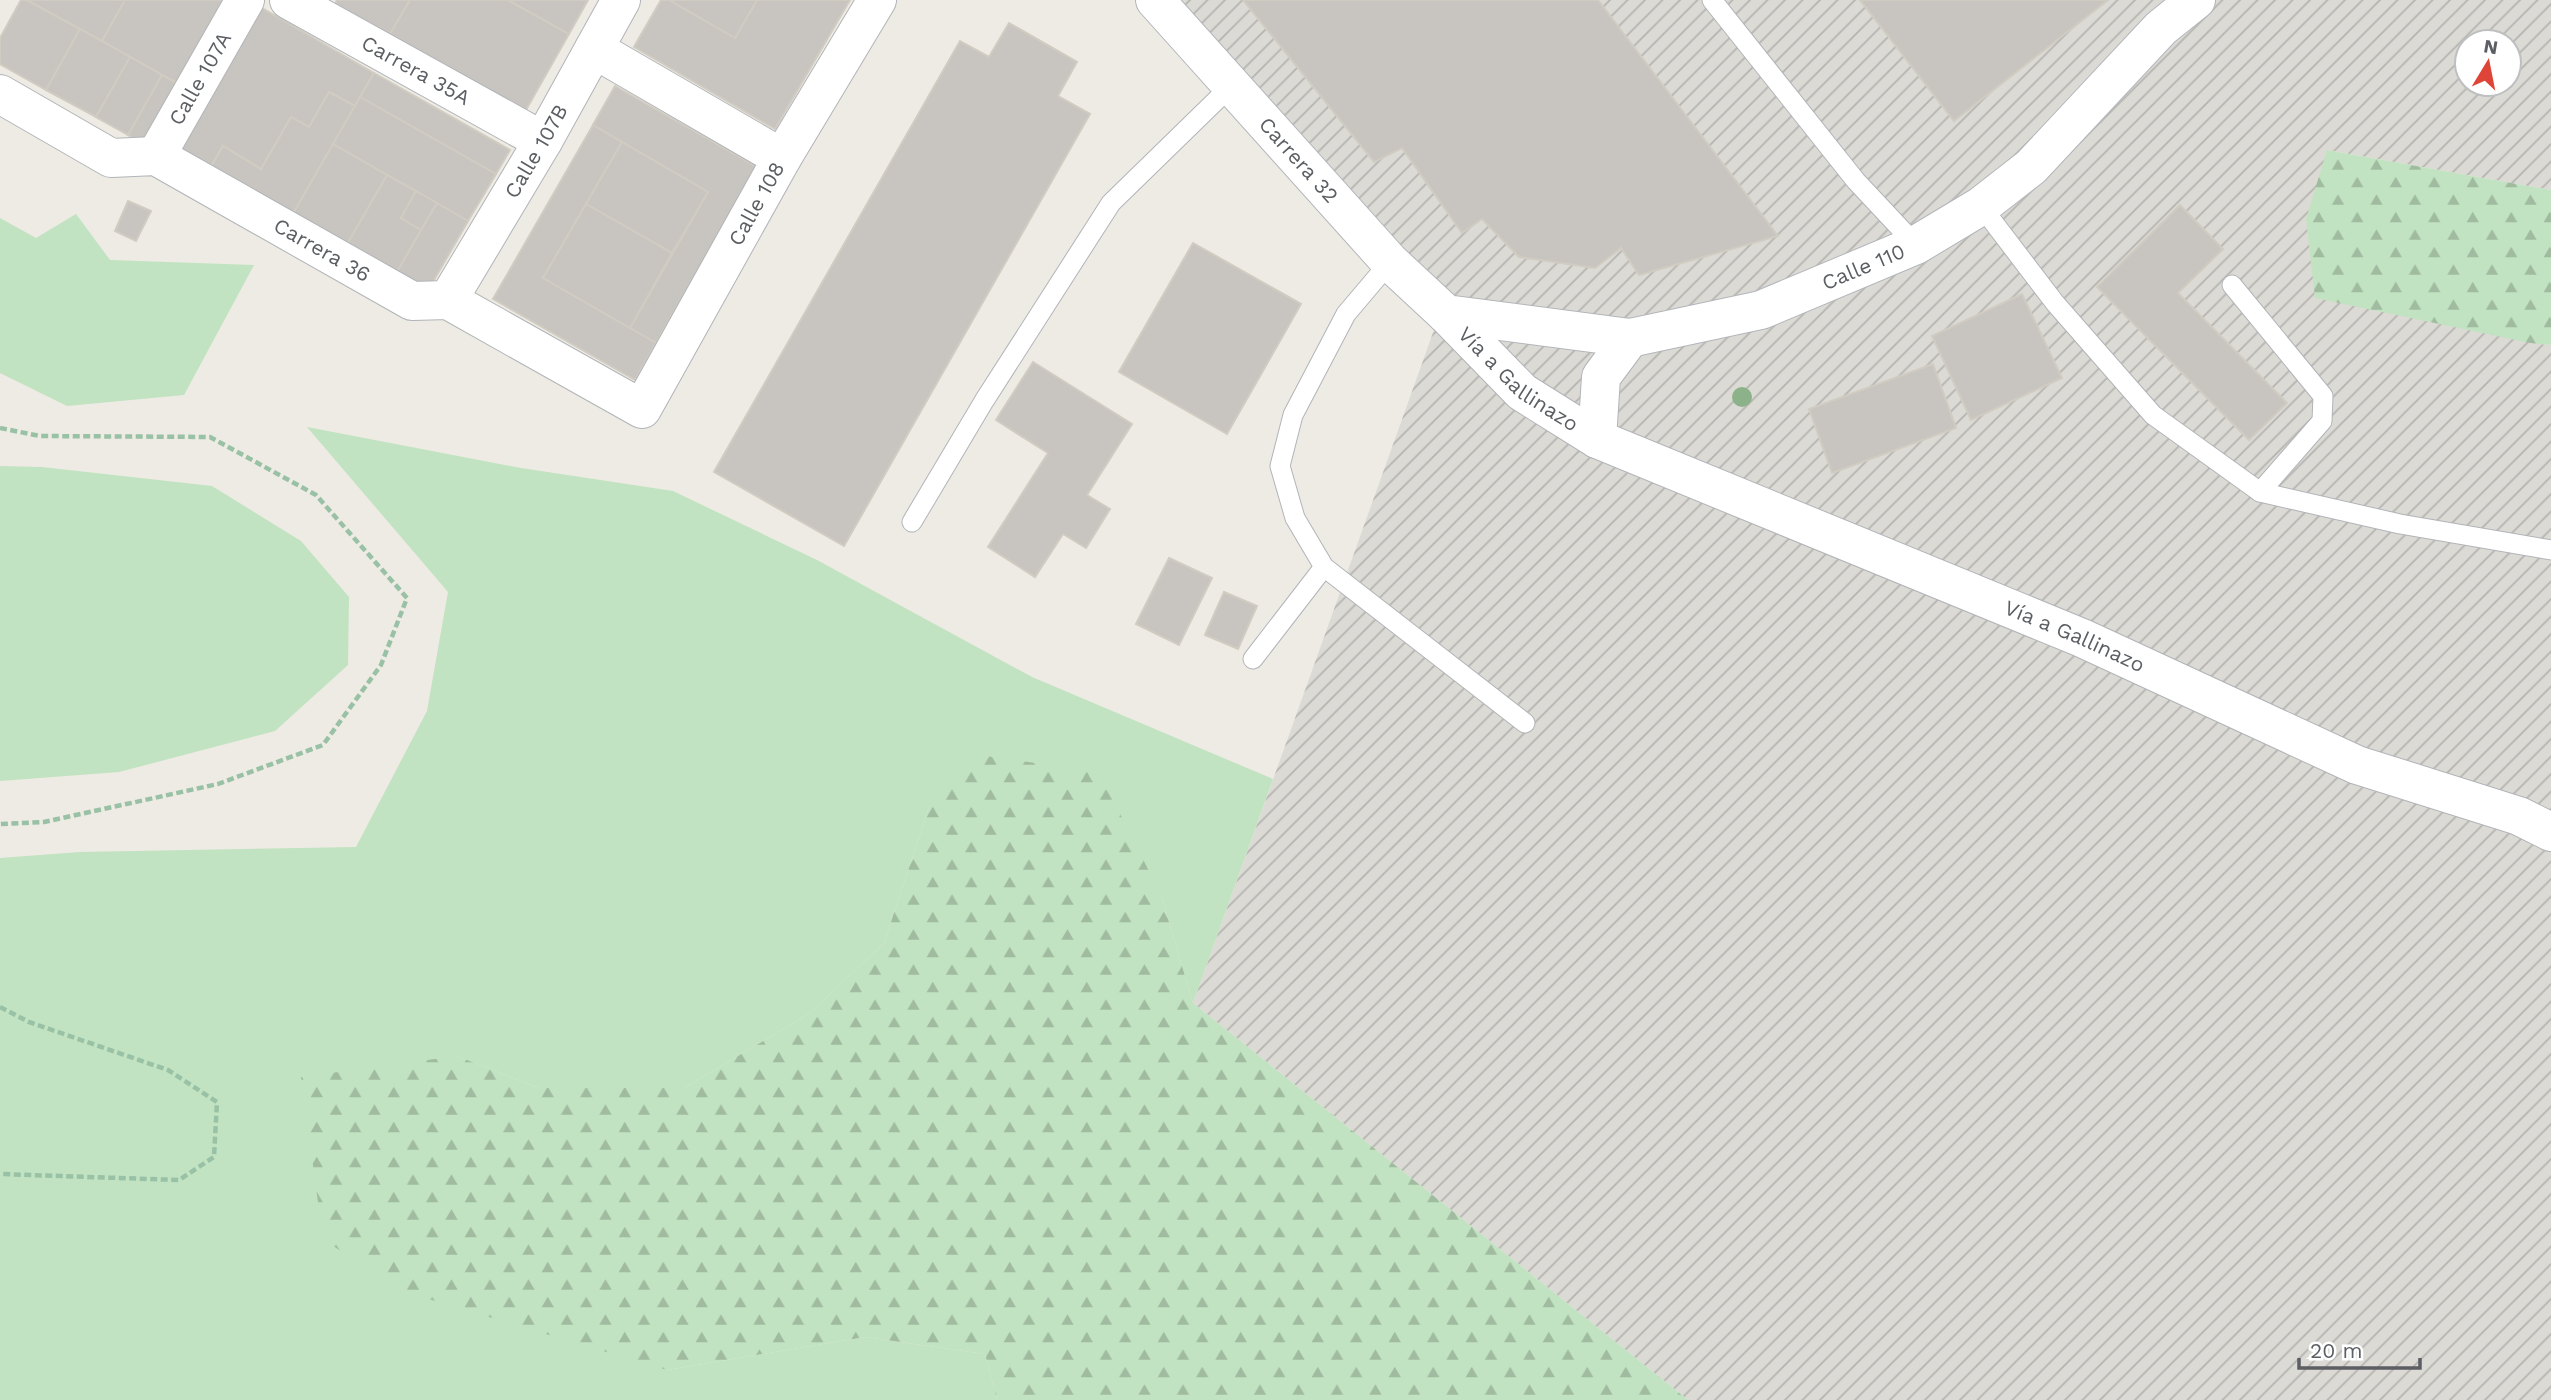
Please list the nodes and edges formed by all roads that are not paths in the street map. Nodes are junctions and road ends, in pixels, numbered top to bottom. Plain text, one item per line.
1 (246, 0) edge
2 (289, 0) edge
3 (621, 0) edge
4 (877, 0) edge
5 (1155, 0) edge
6 (1712, 0) edge
7 (2196, 0) edge
8 (594, 49) junction
9 (1231, 86) junction
10 (0, 94) edge
11 (543, 141) junction
12 (156, 156) junction
13 (782, 158) junction
14 (1981, 206) junction
15 (1916, 244) junction
16 (1390, 262) junction
17 (2232, 285) dead end
18 (448, 300) junction
19 (1446, 314) junction
20 (1629, 338) junction
21 (1597, 439) junction
22 (2260, 492) junction
23 (912, 522) dead end
24 (2551, 550) edge
25 (1324, 567) junction
26 (1254, 659) dead end
27 (1525, 723) dead end
28 (2551, 832) edge

1 - 12 street, Calle 107A
2 - 11 street, Carrera 35A
3 - 8 street, Calle 107B
4 - 13 street, Calle 108
5 - 9 street, Carrera 32
6 - 15 lane
7 - 14 street, Calle 110
8 - 11 street, Calle 107B
8 - 13 street
9 - 16 street, Carrera 32
9 - 23 lane
10 - 12 street
11 - 18 street, Calle 107B
12 - 18 street, Carrera 36
13 - 18 street, Calle 108
14 - 15 street, Calle 110
14 - 22 lane
15 - 20 street, Calle 110
16 - 19 street, Carrera 32
16 - 25 lane
17 - 22 lane
19 - 20 street, Calle 110
19 - 21 street, Vía a Gallinazo
20 - 21 street, Vía a Gallinazo
21 - 28 street, Vía a Gallinazo
22 - 24 lane
25 - 26 lane
25 - 27 lane

